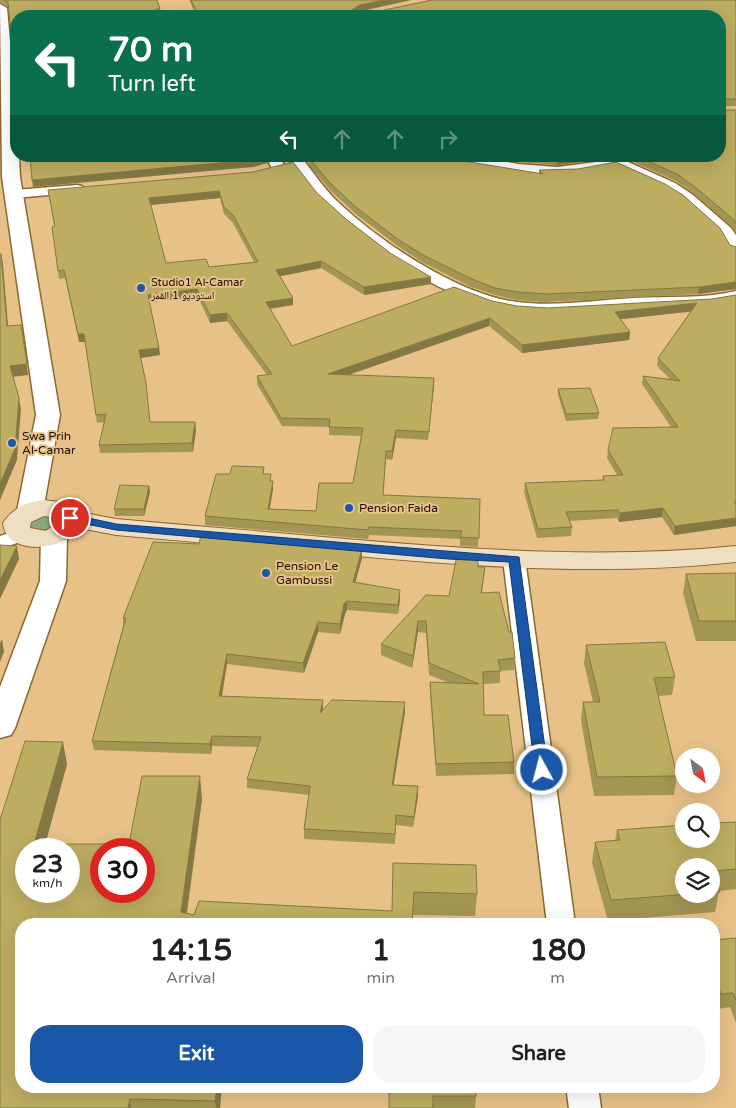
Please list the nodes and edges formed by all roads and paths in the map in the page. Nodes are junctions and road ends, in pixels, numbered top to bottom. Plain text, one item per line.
1 (0, 8) edge
2 (10, 93) edge
3 (12, 162) edge
4 (275, 162) edge
5 (306, 162) edge
6 (481, 162) edge
7 (614, 162) edge
8 (625, 162) edge
9 (261, 171) edge
10 (94, 187) edge
11 (14, 194) junction
12 (736, 248) edge
13 (736, 296) edge
14 (30, 527) edge
15 (736, 554) edge
16 (514, 559) junction
17 (0, 728) edge
18 (560, 918) edge
19 (583, 1093) edge
20 (585, 1108) edge

1 - 2 street
3 - 11 street
4 - 9 street
5 - 13 street
6 - 7 street
8 - 12 street
10 - 11 street
11 - 14 street
14 - 16 main road
14 - 17 street
15 - 16 main road
16 - 18 street
19 - 20 street

